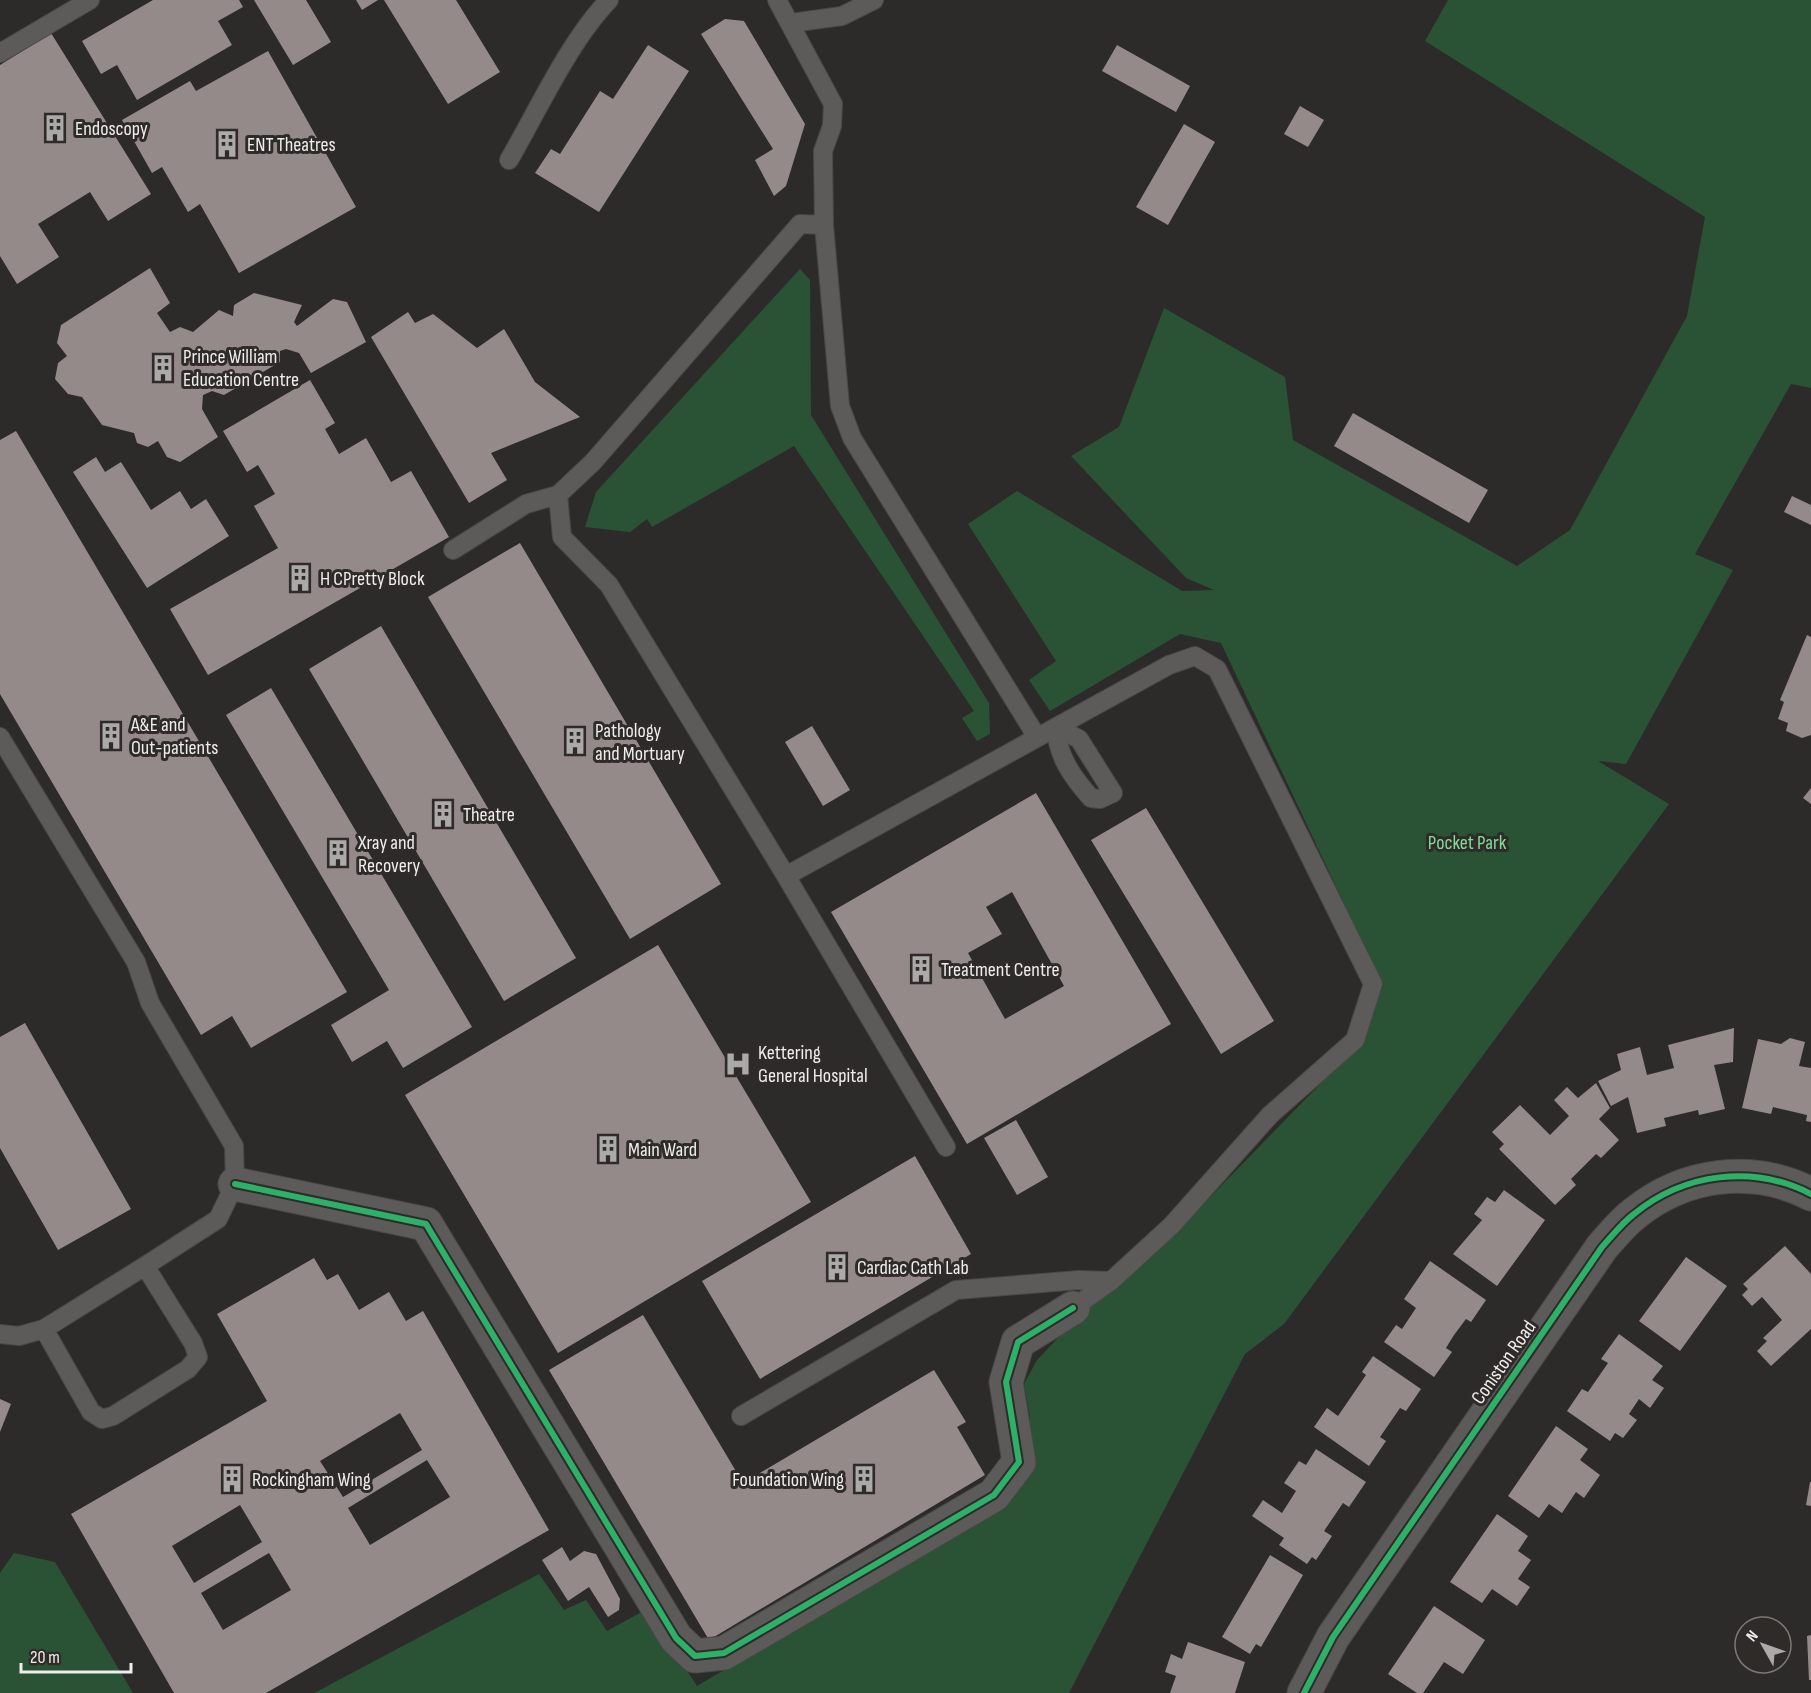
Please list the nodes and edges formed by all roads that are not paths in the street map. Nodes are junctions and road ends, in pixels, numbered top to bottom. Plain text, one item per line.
1 (90, 0) edge
2 (609, 0) edge
3 (777, 0) edge
4 (874, 0) edge
5 (791, 23) junction
6 (0, 53) edge
7 (509, 160) dead end
8 (824, 225) junction
9 (558, 495) junction
10 (453, 550) dead end
11 (0, 737) edge
12 (1037, 737) junction
13 (786, 876) junction
14 (946, 1147) dead end
15 (235, 1184) junction
16 (1811, 1194) edge
17 (145, 1266) junction
18 (1111, 1281) junction
19 (1073, 1308) joint
20 (44, 1329) junction
21 (0, 1334) edge
22 (741, 1416) dead end
23 (1304, 1693) edge

1 - 6 lane
2 - 7 lane
3 - 5 lane
4 - 5 lane
5 - 8 lane
8 - 9 lane
8 - 12 lane
9 - 10 lane
9 - 13 lane
11 - 15 lane
12 - 13 lane
12 - 18 lane
13 - 14 lane
15 - 17 lane
15 - 19 street
16 - 23 street, Coniston Road
17 - 20 lane
17 - 20 lane
18 - 19 lane
18 - 22 lane
20 - 21 lane

